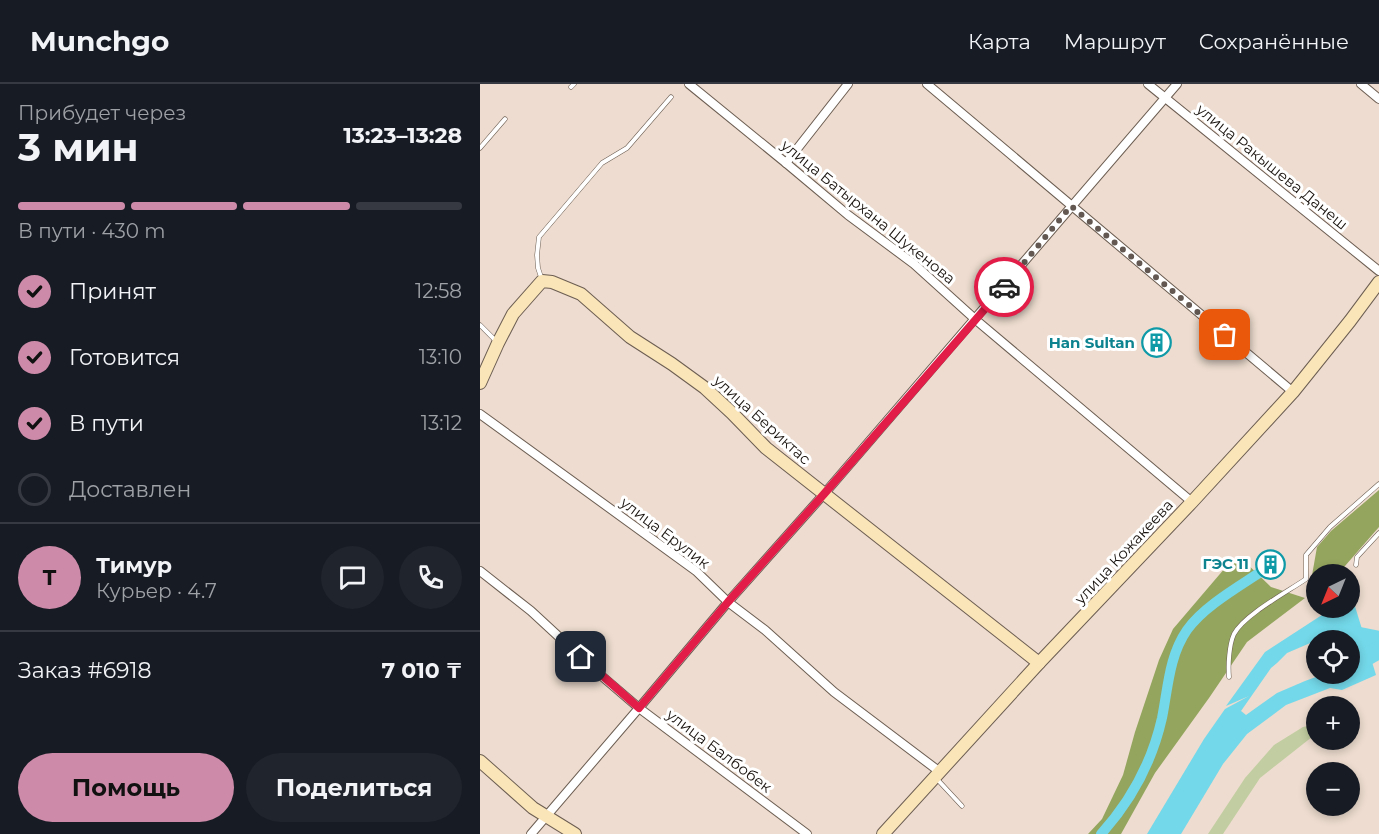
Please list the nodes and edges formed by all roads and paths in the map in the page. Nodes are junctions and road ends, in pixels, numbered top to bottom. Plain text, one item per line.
1 (689, 84) edge
2 (848, 84) edge
3 (927, 84) edge
4 (1148, 84) edge
5 (1177, 84) edge
6 (1361, 84) edge
7 (671, 97) dead end
8 (1165, 98) junction
9 (1379, 99) edge
10 (505, 119) dead end
11 (480, 148) edge
12 (786, 163) junction
13 (1071, 206) junction
14 (1379, 271) edge
15 (542, 281) junction
16 (1379, 282) edge
17 (976, 320) junction
18 (480, 325) edge
19 (498, 343) junction
20 (480, 383) edge
21 (1293, 392) junction
22 (480, 414) edge
23 (1379, 484) edge
24 (824, 494) junction
25 (1192, 502) junction
26 (1379, 533) edge
27 (1356, 564) edge
28 (480, 571) edge
29 (728, 602) junction
30 (1039, 663) junction
31 (1229, 677) dead end
32 (639, 708) junction
33 (480, 761) edge
34 (937, 775) junction
35 (962, 806) dead end
36 (546, 815) junction
37 (531, 834) edge
38 (575, 834) edge
39 (807, 834) edge
40 (883, 834) edge

1 - 12 street, улица Батырхана Шукенова
2 - 12 street
3 - 13 street
4 - 8 street, улица Ракышева Данеш
5 - 8 street
6 - 9 street
7 - 15 lane
8 - 13 street
8 - 14 street, улица Ракышева Данеш
10 - 11 lane
12 - 17 street, улица Батырхана Шукенова
13 - 17 street
13 - 21 street
15 - 19 street
15 - 24 street, улица Бериктас
16 - 21 street, улица Кожакеева
17 - 24 street
17 - 25 street, улица Батырхана Шукенова
18 - 19 lane
19 - 20 street
21 - 25 street, улица Кожакеева
22 - 29 street, улица Ерулик
23 - 31 lane
24 - 29 street
24 - 30 street, улица Бериктас
25 - 30 street, улица Кожакеева
26 - 27 lane
28 - 32 street, улица Балбобек
29 - 32 street
29 - 34 street, улица Ерулик
30 - 34 street, улица Кожакеева
32 - 36 street
32 - 39 street, улица Балбобек
33 - 36 street
34 - 35 lane
34 - 40 street, улица Кожакеева
36 - 37 street
36 - 38 street

